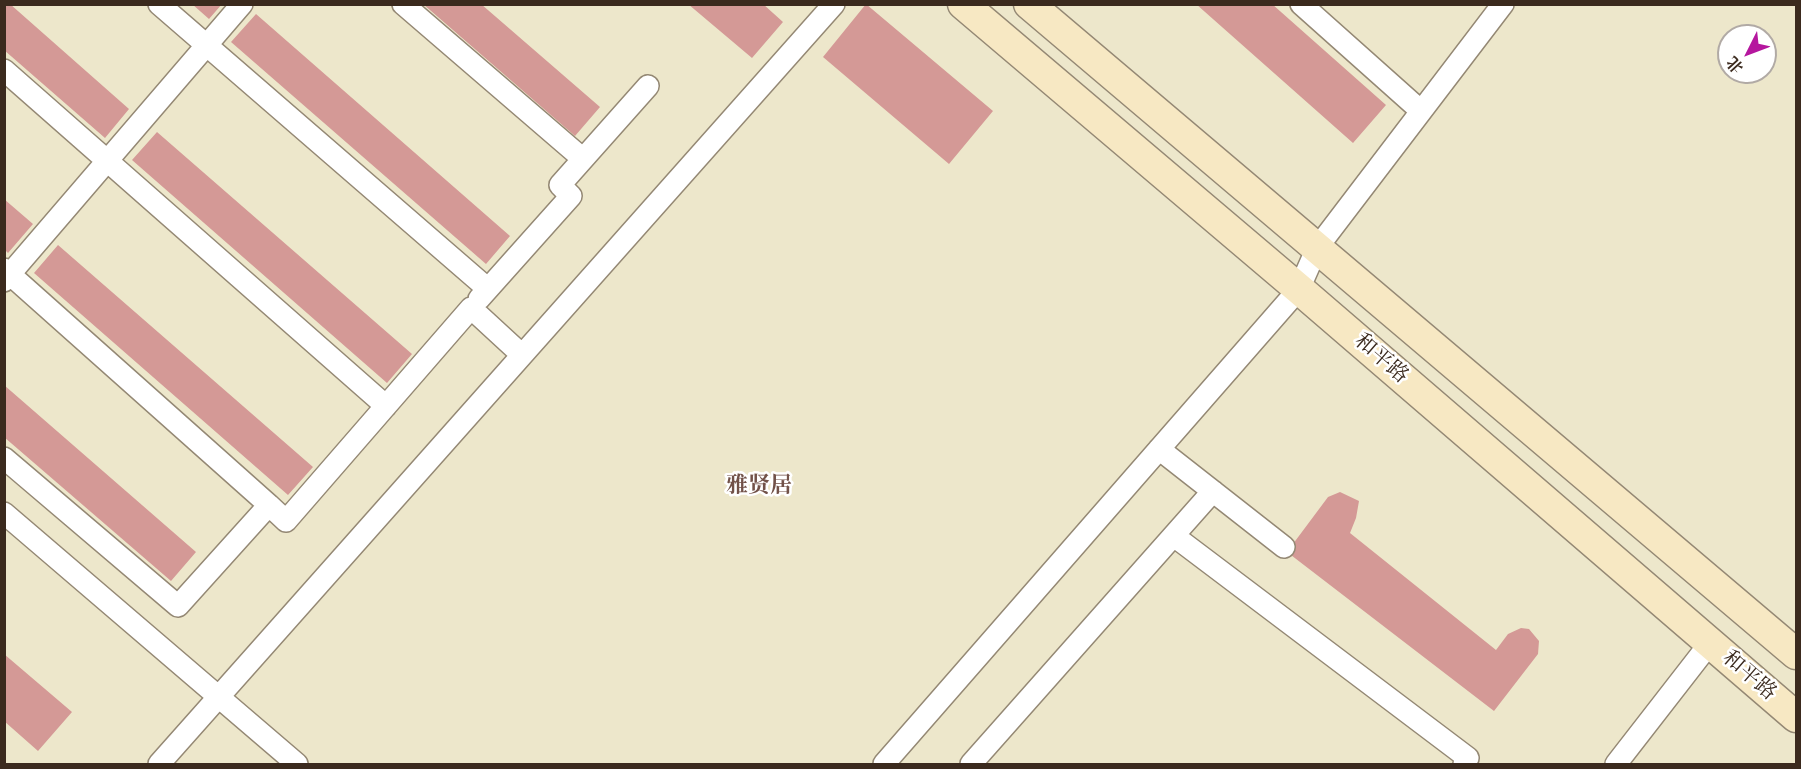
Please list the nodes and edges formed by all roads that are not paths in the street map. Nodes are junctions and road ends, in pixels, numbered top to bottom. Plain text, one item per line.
1 (159, 4) edge
2 (242, 4) edge
3 (403, 4) edge
4 (834, 4) edge
5 (963, 4) edge
6 (1029, 4) edge
7 (1301, 4) edge
8 (1503, 4) edge
9 (207, 46) junction
10 (4, 70) edge
11 (648, 86) dead end
12 (1421, 111) junction
13 (583, 159) junction
14 (108, 161) junction
15 (1317, 248) junction
16 (7, 275) edge
17 (488, 289) junction
18 (1299, 289) junction
19 (471, 308) junction
20 (522, 356) junction
21 (386, 406) junction
22 (1159, 449) junction
23 (4, 458) edge
24 (1213, 492) junction
25 (270, 505) junction
26 (4, 513) edge
27 (1174, 536) junction
28 (1284, 547) dead end
29 (1710, 643) junction
30 (1797, 654) edge
31 (218, 697) junction
32 (1797, 717) edge
33 (159, 765) edge
34 (297, 765) edge
35 (884, 765) edge
36 (971, 765) edge
37 (1464, 765) edge
38 (1616, 765) edge

1 - 9 street
2 - 9 street
3 - 13 street
4 - 20 street
5 - 18 street, 和平路
6 - 15 street, 和平路
7 - 12 street
8 - 12 street
9 - 14 street
9 - 17 street
10 - 14 street
11 - 13 street
12 - 15 street
13 - 17 street
14 - 16 street
14 - 21 street
15 - 18 street
15 - 30 street, 和平路
16 - 25 street
17 - 19 street
18 - 22 street
18 - 29 street, 和平路
19 - 20 street
19 - 21 street
20 - 31 street
21 - 25 street
22 - 24 street
22 - 35 street
23 - 25 street
24 - 27 street
24 - 28 street
26 - 31 street
27 - 36 street
27 - 37 street
29 - 32 street, 和平路
29 - 38 street
31 - 33 street
31 - 34 street

